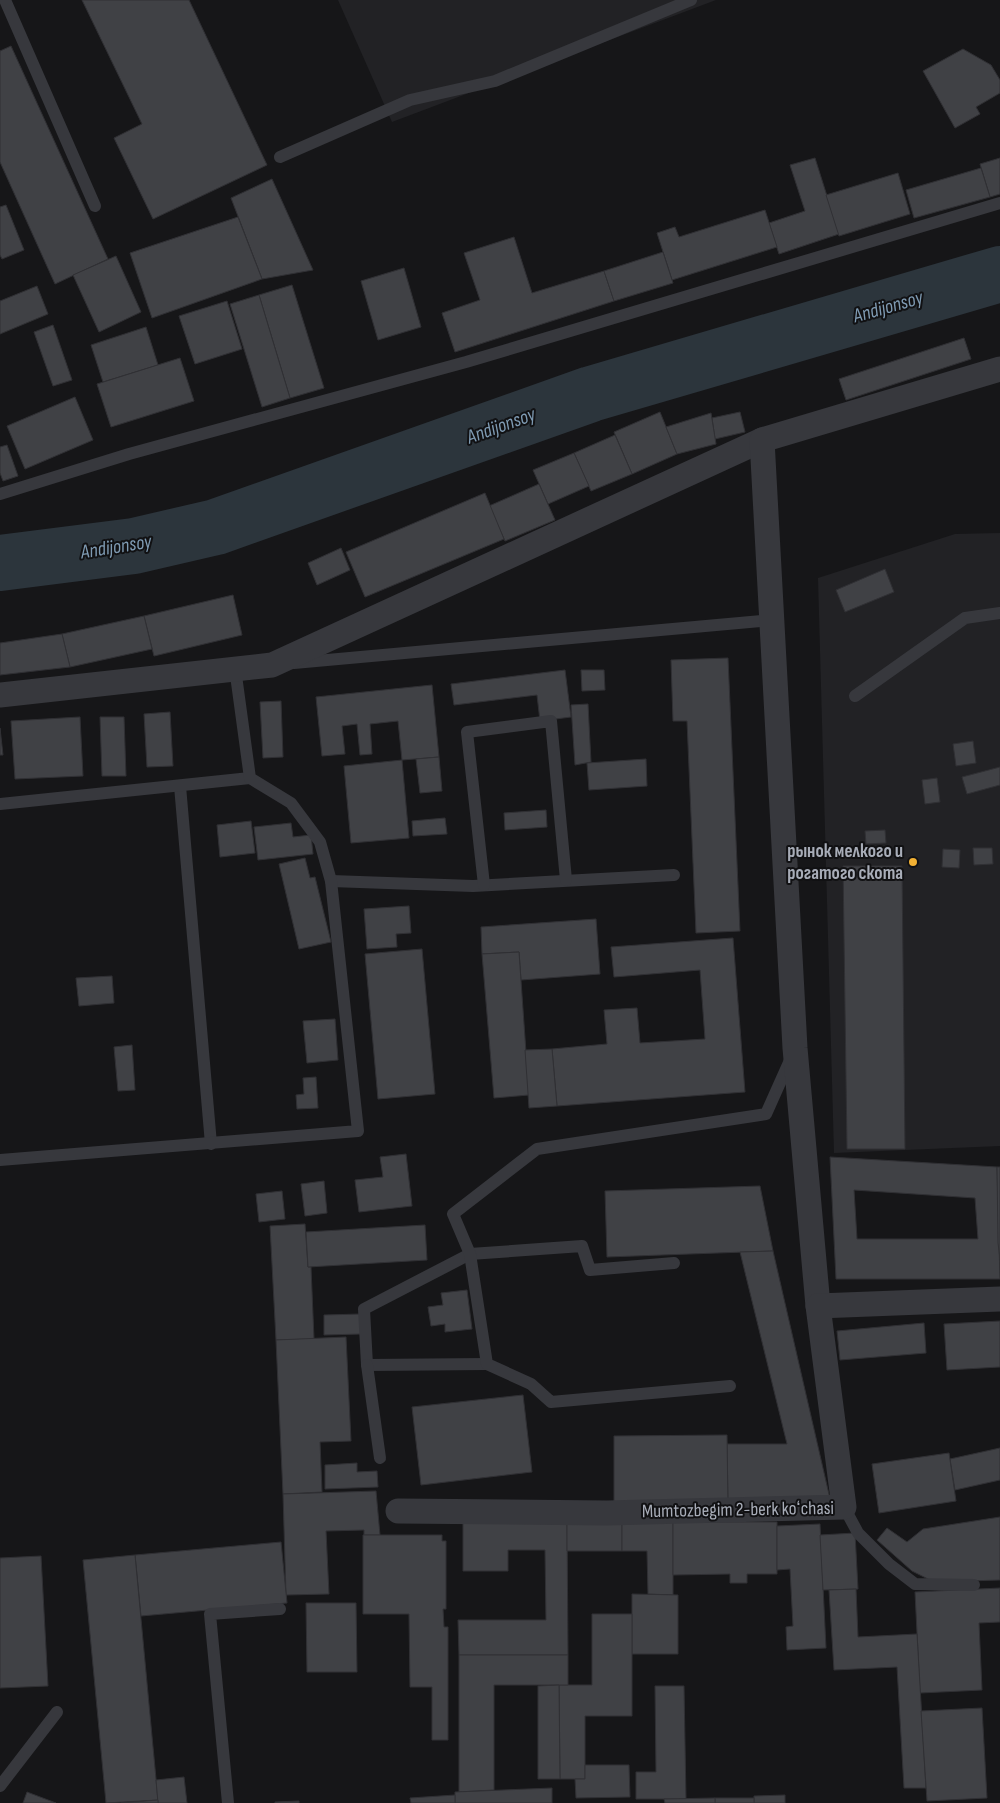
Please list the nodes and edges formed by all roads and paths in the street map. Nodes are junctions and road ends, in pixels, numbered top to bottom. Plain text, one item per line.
1 (5, 0) edge
2 (691, 0) edge
3 (280, 157) dead end
4 (1000, 203) edge
5 (95, 206) dead end
6 (1000, 369) edge
7 (762, 440) junction
8 (0, 494) edge
9 (1000, 613) edge
10 (772, 620) junction
11 (272, 665) junction
12 (236, 668) junction
13 (0, 694) edge
14 (855, 696) dead end
15 (250, 778) junction
16 (180, 786) junction
17 (0, 804) edge
18 (674, 874) dead end
19 (566, 880) junction
20 (331, 881) junction
21 (484, 885) junction
22 (796, 1048) junction
23 (211, 1144) junction
24 (0, 1160) edge
25 (470, 1254) junction
26 (674, 1263) dead end
27 (1000, 1299) edge
28 (818, 1306) junction
29 (487, 1364) junction
30 (367, 1365) junction
31 (730, 1386) dead end
32 (380, 1458) dead end
33 (844, 1507) junction
34 (398, 1511) dead end
35 (974, 1585) dead end
36 (280, 1609) dead end
37 (57, 1712) dead end
38 (0, 1786) edge
39 (228, 1803) edge

1 - 5 lane
2 - 3 lane
4 - 8 lane
6 - 7 street
7 - 10 street, Mumtozbegim 2-berk koʻchasi
7 - 11 street
9 - 14 lane
10 - 11 lane
10 - 22 street, Mumtozbegim 2-berk koʻchasi
11 - 12 street
12 - 13 street
12 - 15 lane
15 - 16 lane
15 - 20 lane
16 - 17 lane
16 - 23 lane
18 - 19 lane
19 - 21 lane
19 - 21 lane
20 - 21 lane
20 - 23 lane
22 - 25 lane
22 - 28 street, Mumtozbegim 2-berk koʻchasi
23 - 24 lane
25 - 26 lane
25 - 29 lane
25 - 30 lane
27 - 28 street
28 - 33 street, Mumtozbegim 2-berk koʻchasi
29 - 30 lane
29 - 31 lane
30 - 32 lane
33 - 34 street, Mumtozbegim 2-berk koʻchasi
33 - 35 lane
36 - 39 lane
37 - 38 lane

